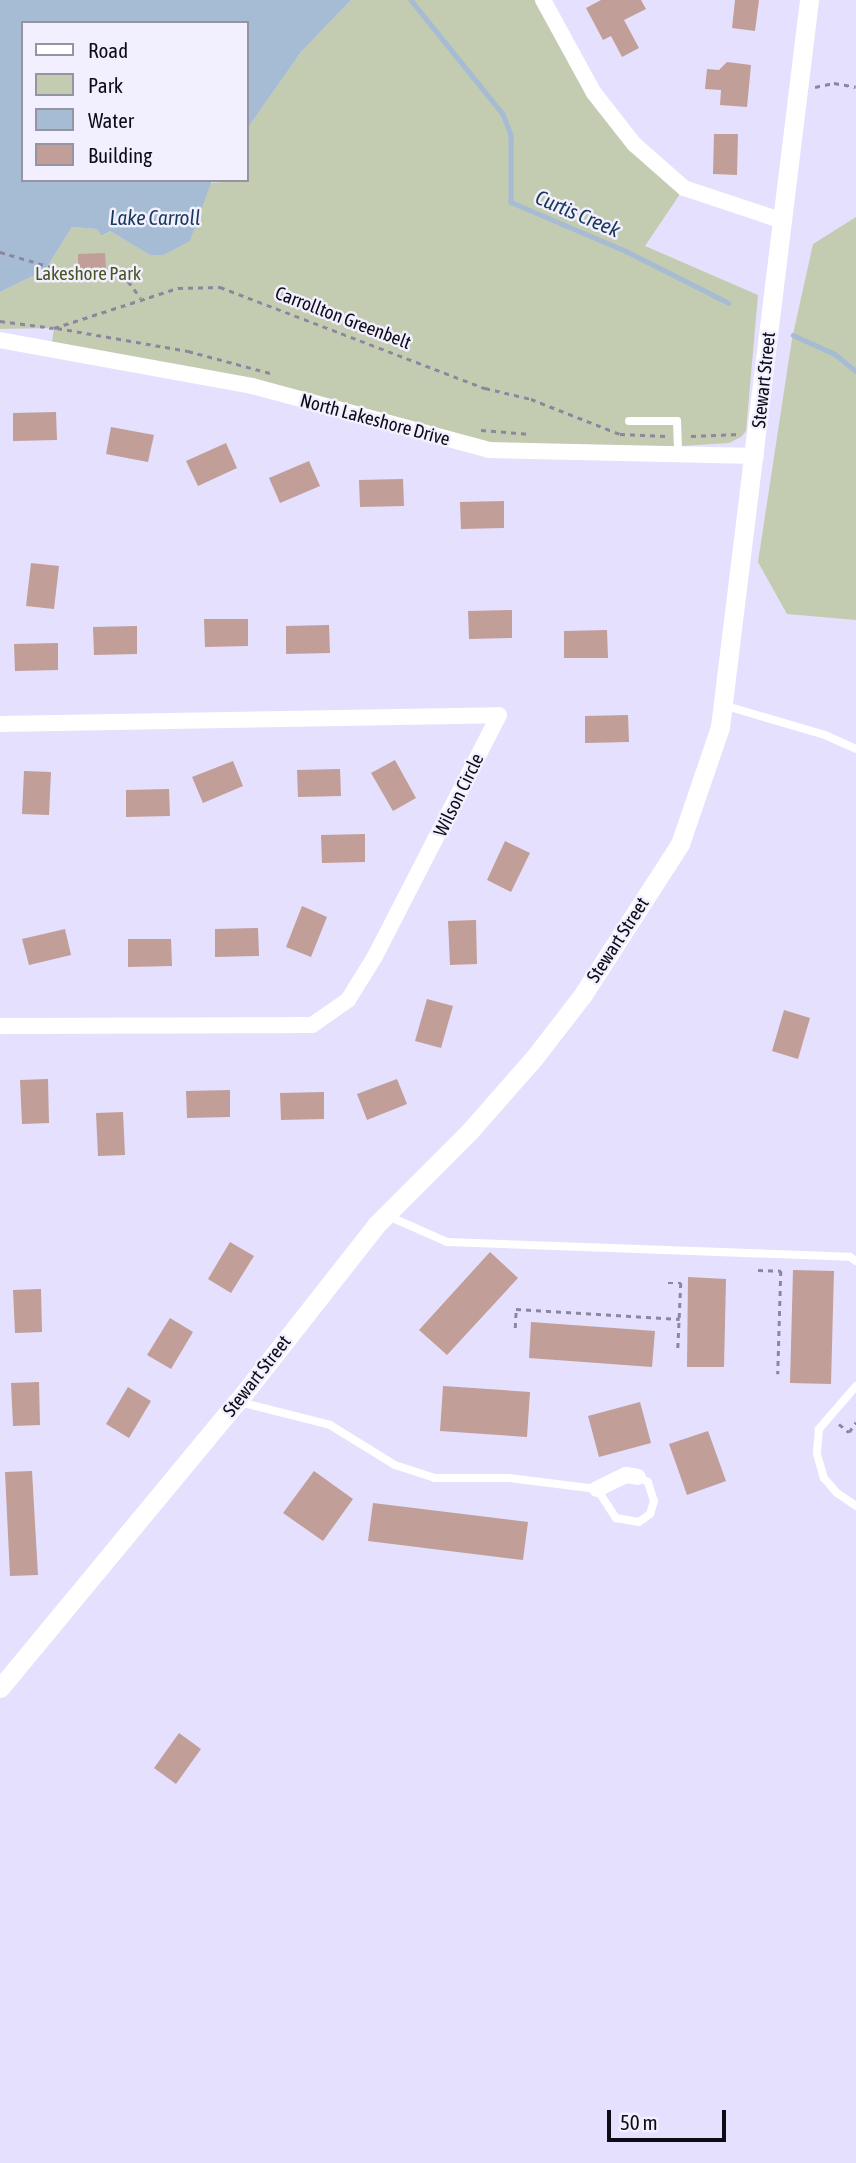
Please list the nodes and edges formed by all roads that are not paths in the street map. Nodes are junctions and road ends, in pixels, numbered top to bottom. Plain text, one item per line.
1 (543, 0) edge
2 (810, 0) edge
3 (783, 222) junction
4 (0, 340) edge
5 (629, 421) dead end
6 (678, 454) junction
7 (756, 456) junction
8 (723, 705) junction
9 (0, 724) edge
10 (856, 750) edge
11 (0, 1026) edge
12 (386, 1215) junction
13 (856, 1261) edge
14 (856, 1386) edge
15 (237, 1402) junction
16 (638, 1477) joint
17 (597, 1489) junction
18 (856, 1506) edge
19 (0, 1688) edge

1 - 3 street
2 - 3 street, Stewart Street
3 - 7 street, Stewart Street
4 - 6 street, North Lakeshore Drive
5 - 6 lane
6 - 7 street, North Lakeshore Drive
7 - 8 street, Stewart Street
8 - 10 lane
8 - 12 street, Stewart Street
9 - 11 street, Wilson Circle
12 - 13 lane
12 - 15 street, Stewart Street
14 - 18 lane
15 - 17 lane
15 - 19 street, Stewart Street
16 - 17 street
16 - 17 lane

